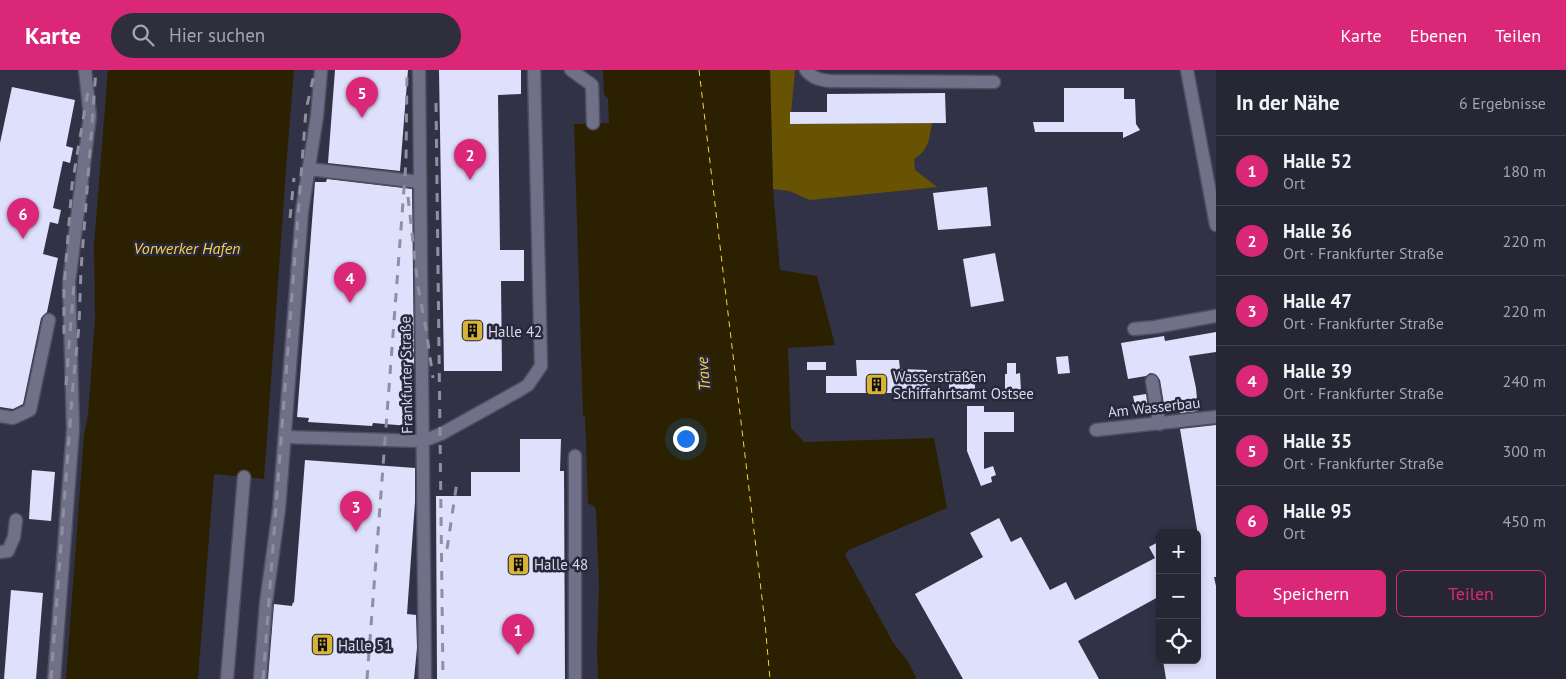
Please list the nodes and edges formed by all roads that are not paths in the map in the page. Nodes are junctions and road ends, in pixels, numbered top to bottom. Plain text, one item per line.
1 (85, 70) edge
2 (321, 70) edge
3 (419, 70) edge
4 (534, 70) edge
5 (571, 70) edge
6 (806, 70) edge
7 (1187, 70) edge
8 (994, 82) dead end
9 (593, 124) dead end
10 (309, 169) junction
11 (420, 182) junction
12 (1216, 225) edge
13 (1216, 316) edge
14 (49, 320) dead end
15 (1134, 329) dead end
16 (1152, 381) dead end
17 (0, 416) edge
18 (1216, 417) edge
19 (1159, 424) junction
20 (1096, 430) dead end
21 (285, 437) junction
22 (423, 441) junction
23 (575, 456) dead end
24 (244, 477) dead end
25 (16, 520) dead end
26 (0, 552) edge
27 (54, 679) edge
28 (227, 679) edge
29 (260, 679) edge
30 (425, 679) edge
31 (575, 679) edge

1 - 27 street
2 - 10 street
3 - 11 street, Frankfurter Straße
4 - 22 street
5 - 9 street
6 - 8 street
7 - 12 street
10 - 11 street
10 - 21 street
11 - 22 street, Frankfurter Straße
13 - 15 street
14 - 17 street
16 - 19 street
18 - 19 street, Am Wasserbau
19 - 20 street, Am Wasserbau
21 - 22 street
21 - 29 street
22 - 30 street, Frankfurter Straße
23 - 31 street
24 - 28 street
25 - 26 street

